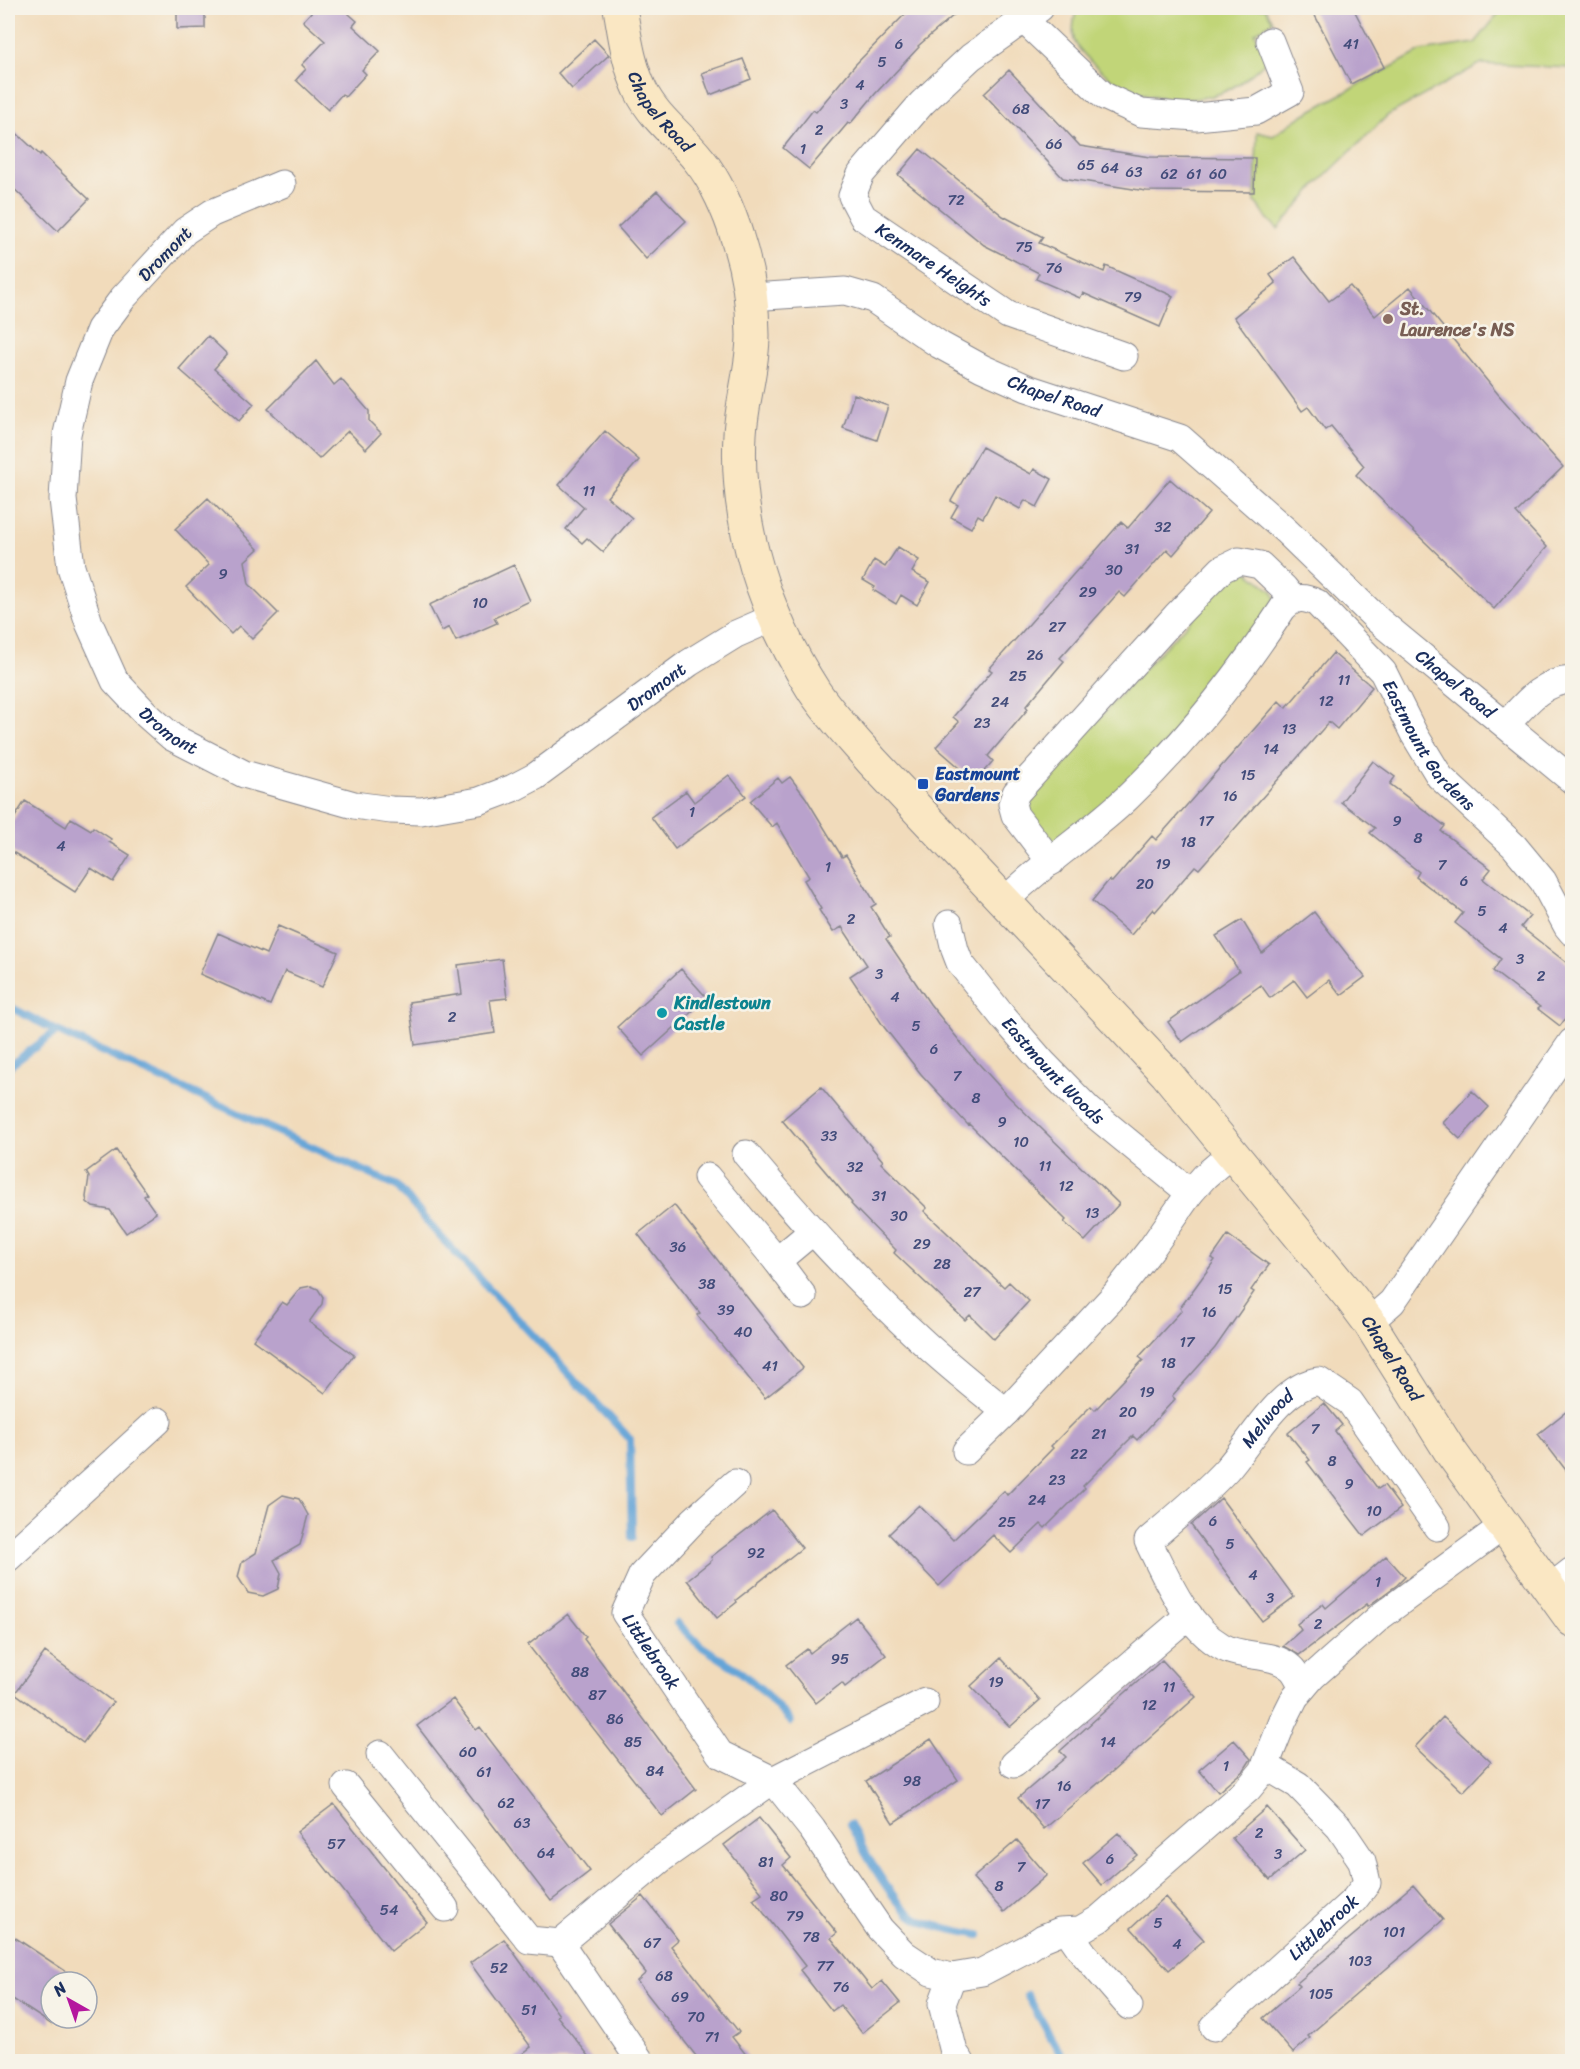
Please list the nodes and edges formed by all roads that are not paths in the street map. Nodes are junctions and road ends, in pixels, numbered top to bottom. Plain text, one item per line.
1 (620, 8) edge
2 (1032, 14) edge
3 (1270, 40) dead end
4 (282, 184) dead end
5 (751, 297) junction
6 (1124, 356) dead end
7 (1293, 599) junction
8 (775, 617) junction
9 (1572, 680) edge
10 (1506, 725) junction
11 (1572, 780) edge
12 (1051, 862) junction
13 (1564, 900) edge
14 (1005, 901) junction
15 (950, 924) dead end
16 (1572, 932) edge
17 (1572, 1042) edge
18 (1233, 1152) junction
19 (746, 1154) dead end
20 (707, 1177) dead end
21 (1190, 1194) junction
22 (813, 1231) junction
23 (777, 1261) junction
24 (803, 1296) dead end
25 (1369, 1322) junction
26 (1006, 1412) junction
27 (158, 1421) dead end
28 (966, 1451) dead end
29 (735, 1482) dead end
30 (1503, 1526) junction
31 (1437, 1527) dead end
32 (8, 1558) edge
33 (1561, 1580) edge
34 (1189, 1614) junction
35 (1572, 1620) edge
36 (1303, 1687) junction
37 (925, 1702) dead end
38 (380, 1754) dead end
39 (1014, 1764) dead end
40 (1266, 1766) junction
41 (773, 1780) junction
42 (346, 1786) dead end
43 (438, 1827) junction
44 (403, 1856) junction
45 (445, 1908) dead end
46 (1068, 1931) junction
47 (560, 1943) junction
48 (952, 1977) junction
49 (1129, 2006) dead end
50 (1214, 2027) dead end
51 (641, 2061) edge
52 (961, 2061) edge

1 - 5 street, Chapel Road
2 - 3 street, Kenmare Heights
2 - 6 street, Kenmare Heights
4 - 8 street, Dromont
5 - 8 street
5 - 10 street, Chapel Road
7 - 12 street
7 - 12 street
7 - 13 street, Eastmount Gardens
8 - 14 street
9 - 10 street
10 - 11 street, Chapel Road
12 - 14 street
13 - 16 street, Eastmount Gardens
14 - 18 street
15 - 21 street, Eastmount Woods
17 - 25 street, Chapel Road
18 - 21 street
18 - 25 street
19 - 22 street
20 - 23 street
21 - 26 street
22 - 23 street
22 - 26 street
23 - 24 street
25 - 30 street, Chapel Road
26 - 28 street
27 - 32 street
29 - 41 street, Littlebrook
30 - 33 street, Chapel Road
30 - 36 street, Littlebrook
31 - 34 street, Melwood
33 - 35 street, Chapel Road
34 - 36 street, Melwood
34 - 39 street
36 - 40 street, Littlebrook
37 - 41 street
38 - 43 street
40 - 46 street, Littlebrook
40 - 50 street, Littlebrook
41 - 47 street
41 - 48 street, Littlebrook
42 - 44 street
43 - 44 street
43 - 47 street
44 - 45 street
46 - 48 street, Littlebrook
46 - 49 street
47 - 51 street
48 - 52 street

